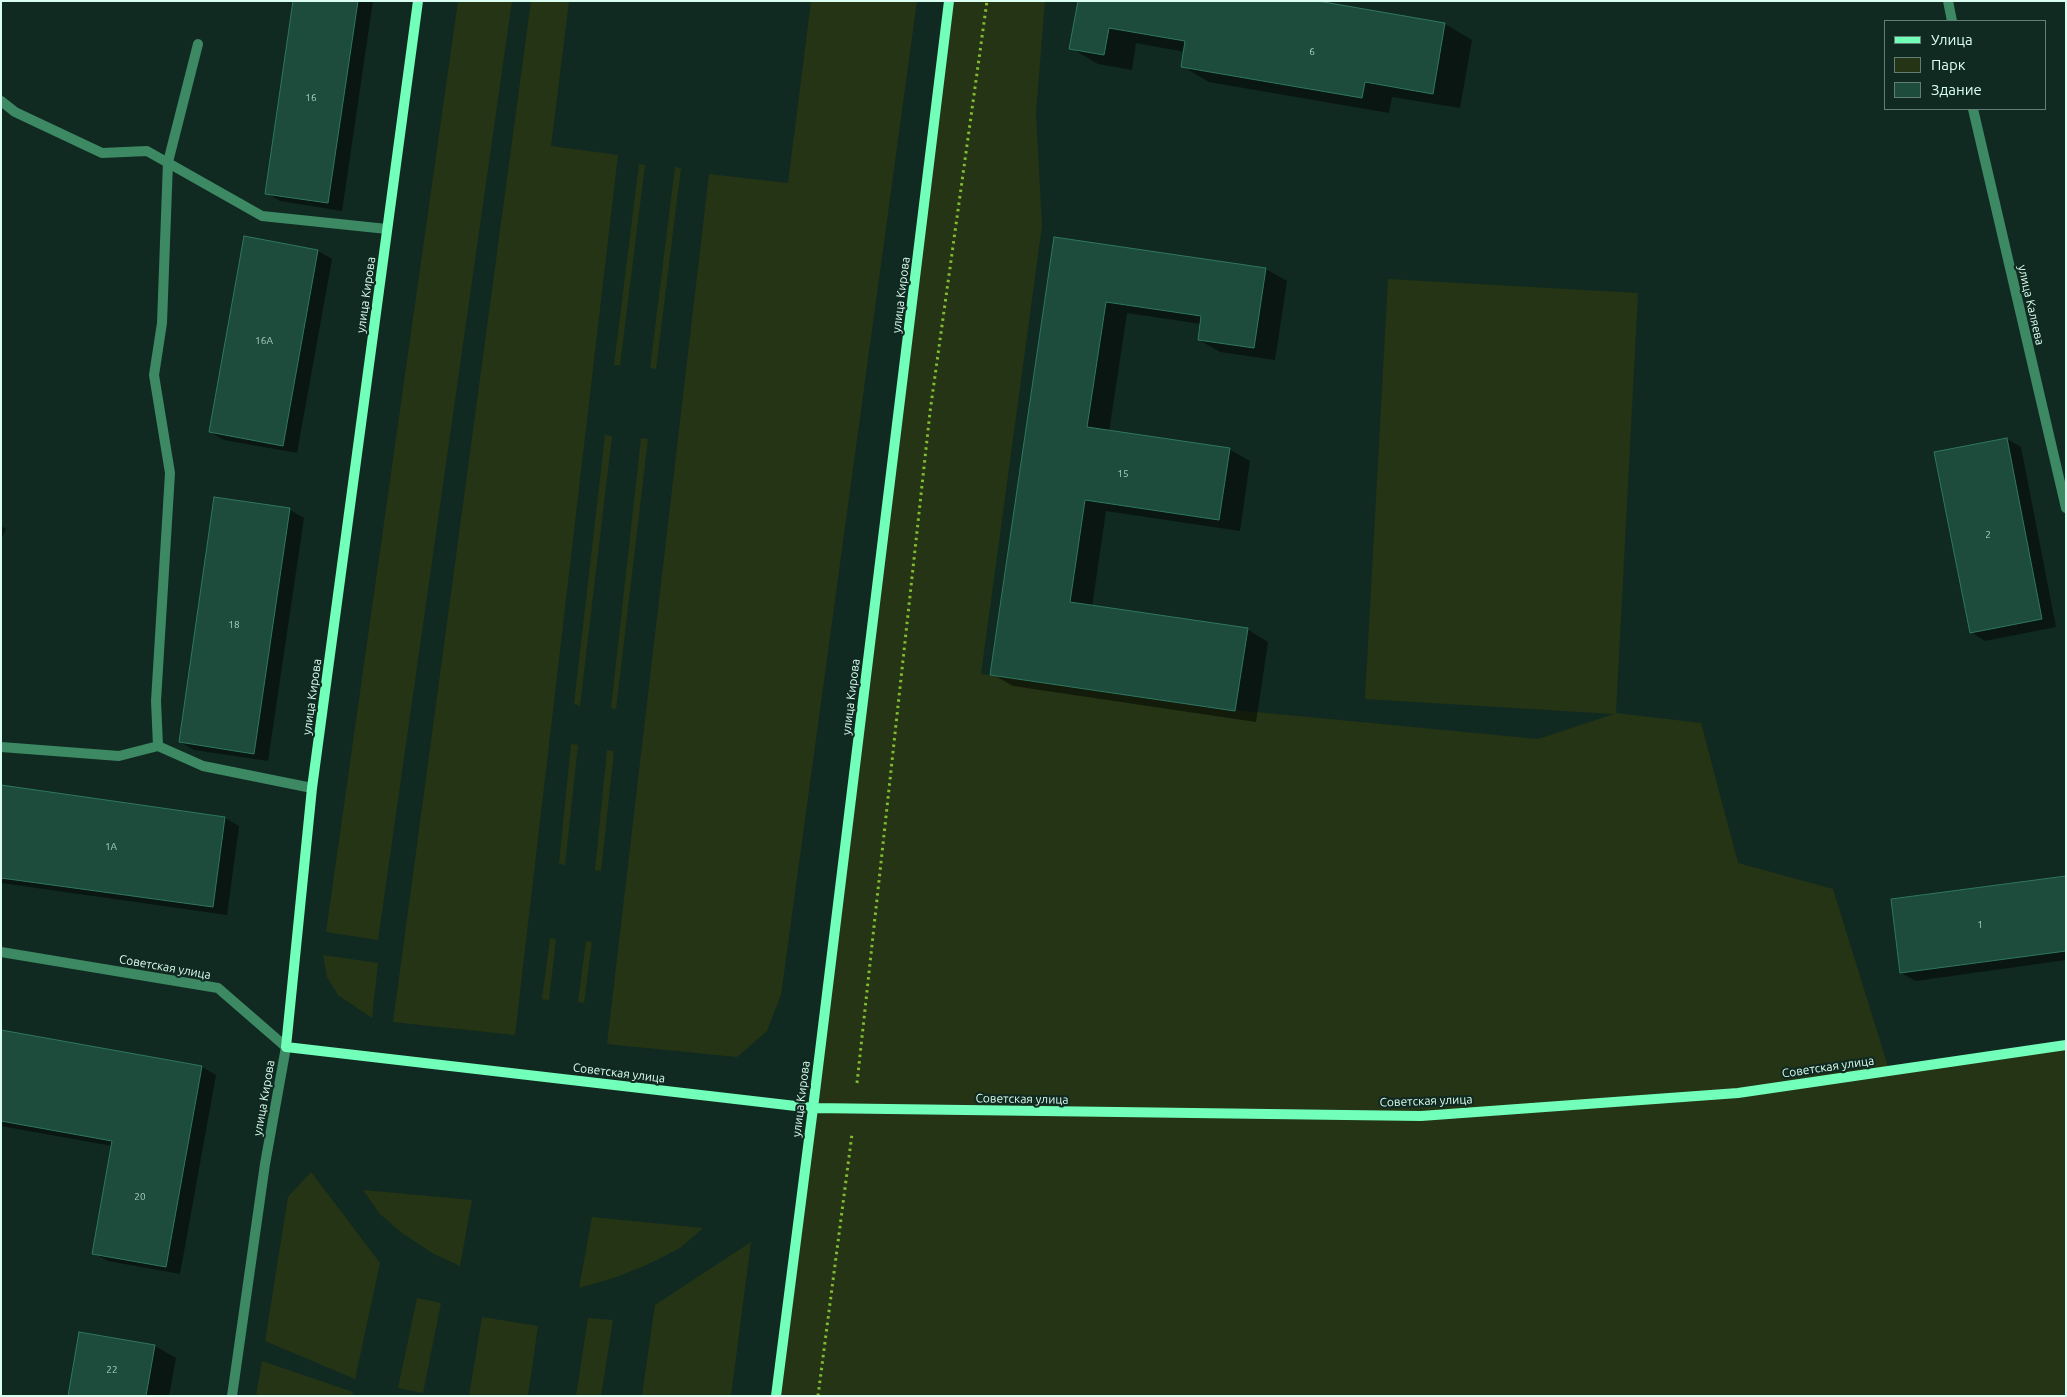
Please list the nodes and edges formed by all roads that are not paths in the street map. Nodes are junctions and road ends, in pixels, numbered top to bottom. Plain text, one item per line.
1 (418, 1) edge
2 (949, 1) edge
3 (1948, 1) edge
4 (1952, 20) edge
5 (198, 44) dead end
6 (1, 101) edge
7 (1973, 110) edge
8 (168, 162) junction
9 (388, 229) junction
10 (2066, 508) edge
11 (158, 746) junction
12 (1, 747) edge
13 (312, 788) junction
14 (1, 952) edge
15 (2066, 1045) edge
16 (286, 1047) junction
17 (813, 1108) junction
18 (232, 1396) edge
19 (776, 1396) edge

1 - 9 street, улица Кирова
2 - 17 street, улица Кирова
3 - 4 street
5 - 8 street
6 - 8 street
7 - 10 street, улица Каляева
8 - 9 street
8 - 11 street
9 - 13 street, улица Кирова
11 - 12 street
11 - 13 street
13 - 16 street, улица Кирова
14 - 16 street, Советская улица
15 - 17 street, Советская улица
16 - 17 street, Советская улица
16 - 18 street, улица Кирова
17 - 19 street, улица Кирова

